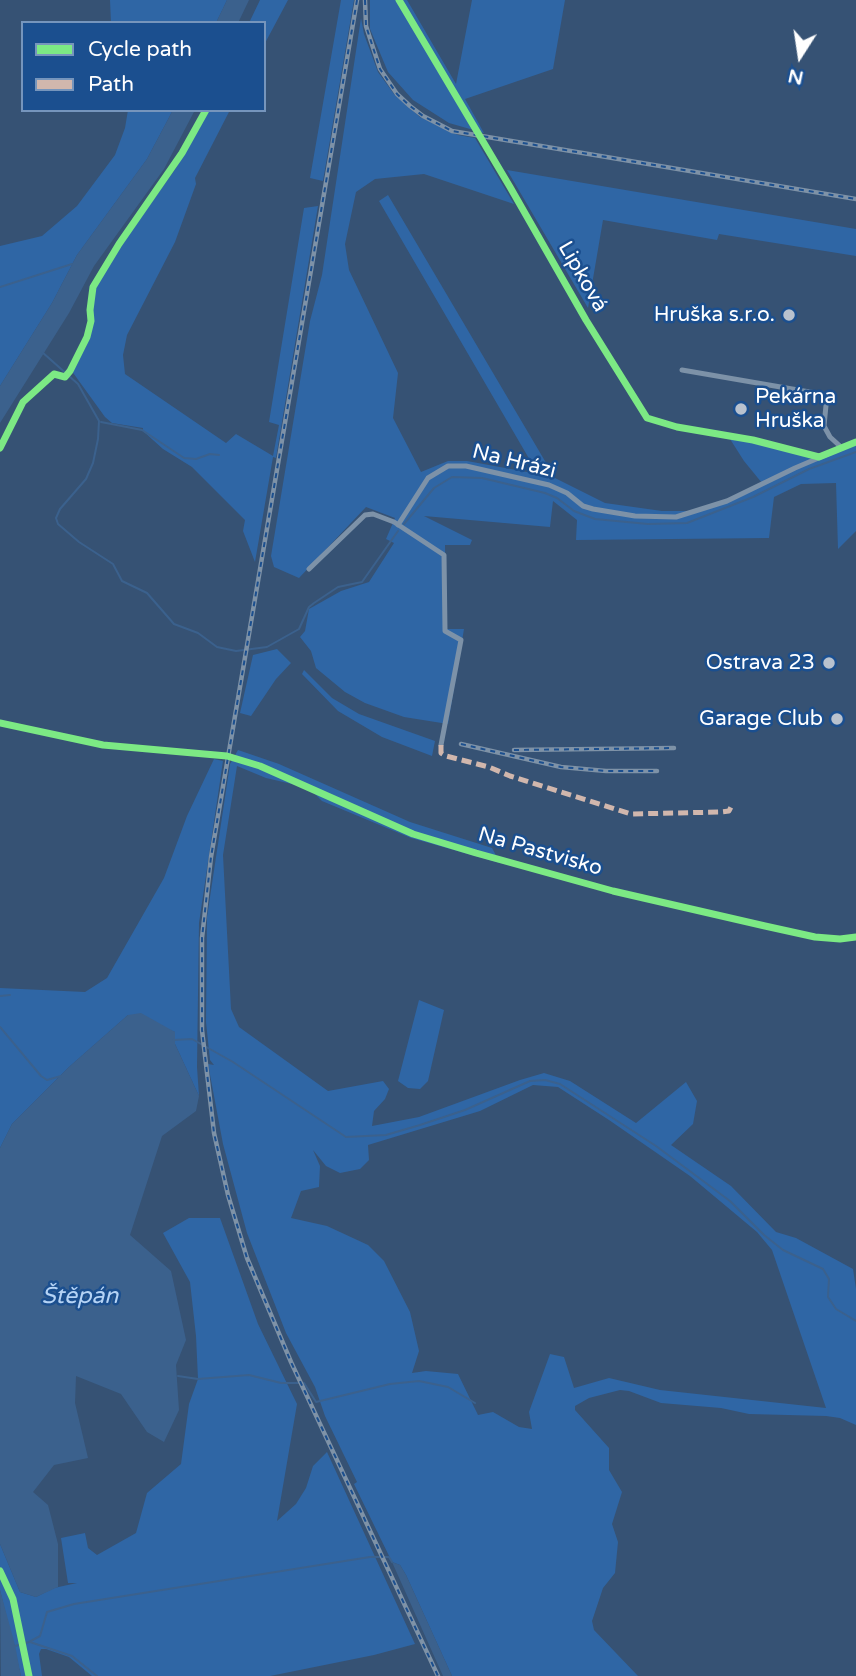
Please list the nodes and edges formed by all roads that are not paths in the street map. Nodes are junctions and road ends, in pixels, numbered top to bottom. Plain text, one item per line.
1 (399, 0) edge
2 (682, 370) dead end
3 (856, 442) edge
4 (841, 447) junction
5 (818, 457) junction
6 (398, 525) junction
7 (309, 569) dead end
8 (0, 723) edge
9 (441, 745) dead end
10 (856, 937) edge

1 - 5 street, Lipková
2 - 4 street
3 - 4 street, Na Hrázi
4 - 5 street, Na Hrázi
5 - 6 street, Na Hrázi
6 - 7 street
6 - 9 street
8 - 10 street, Na Pastvisko

